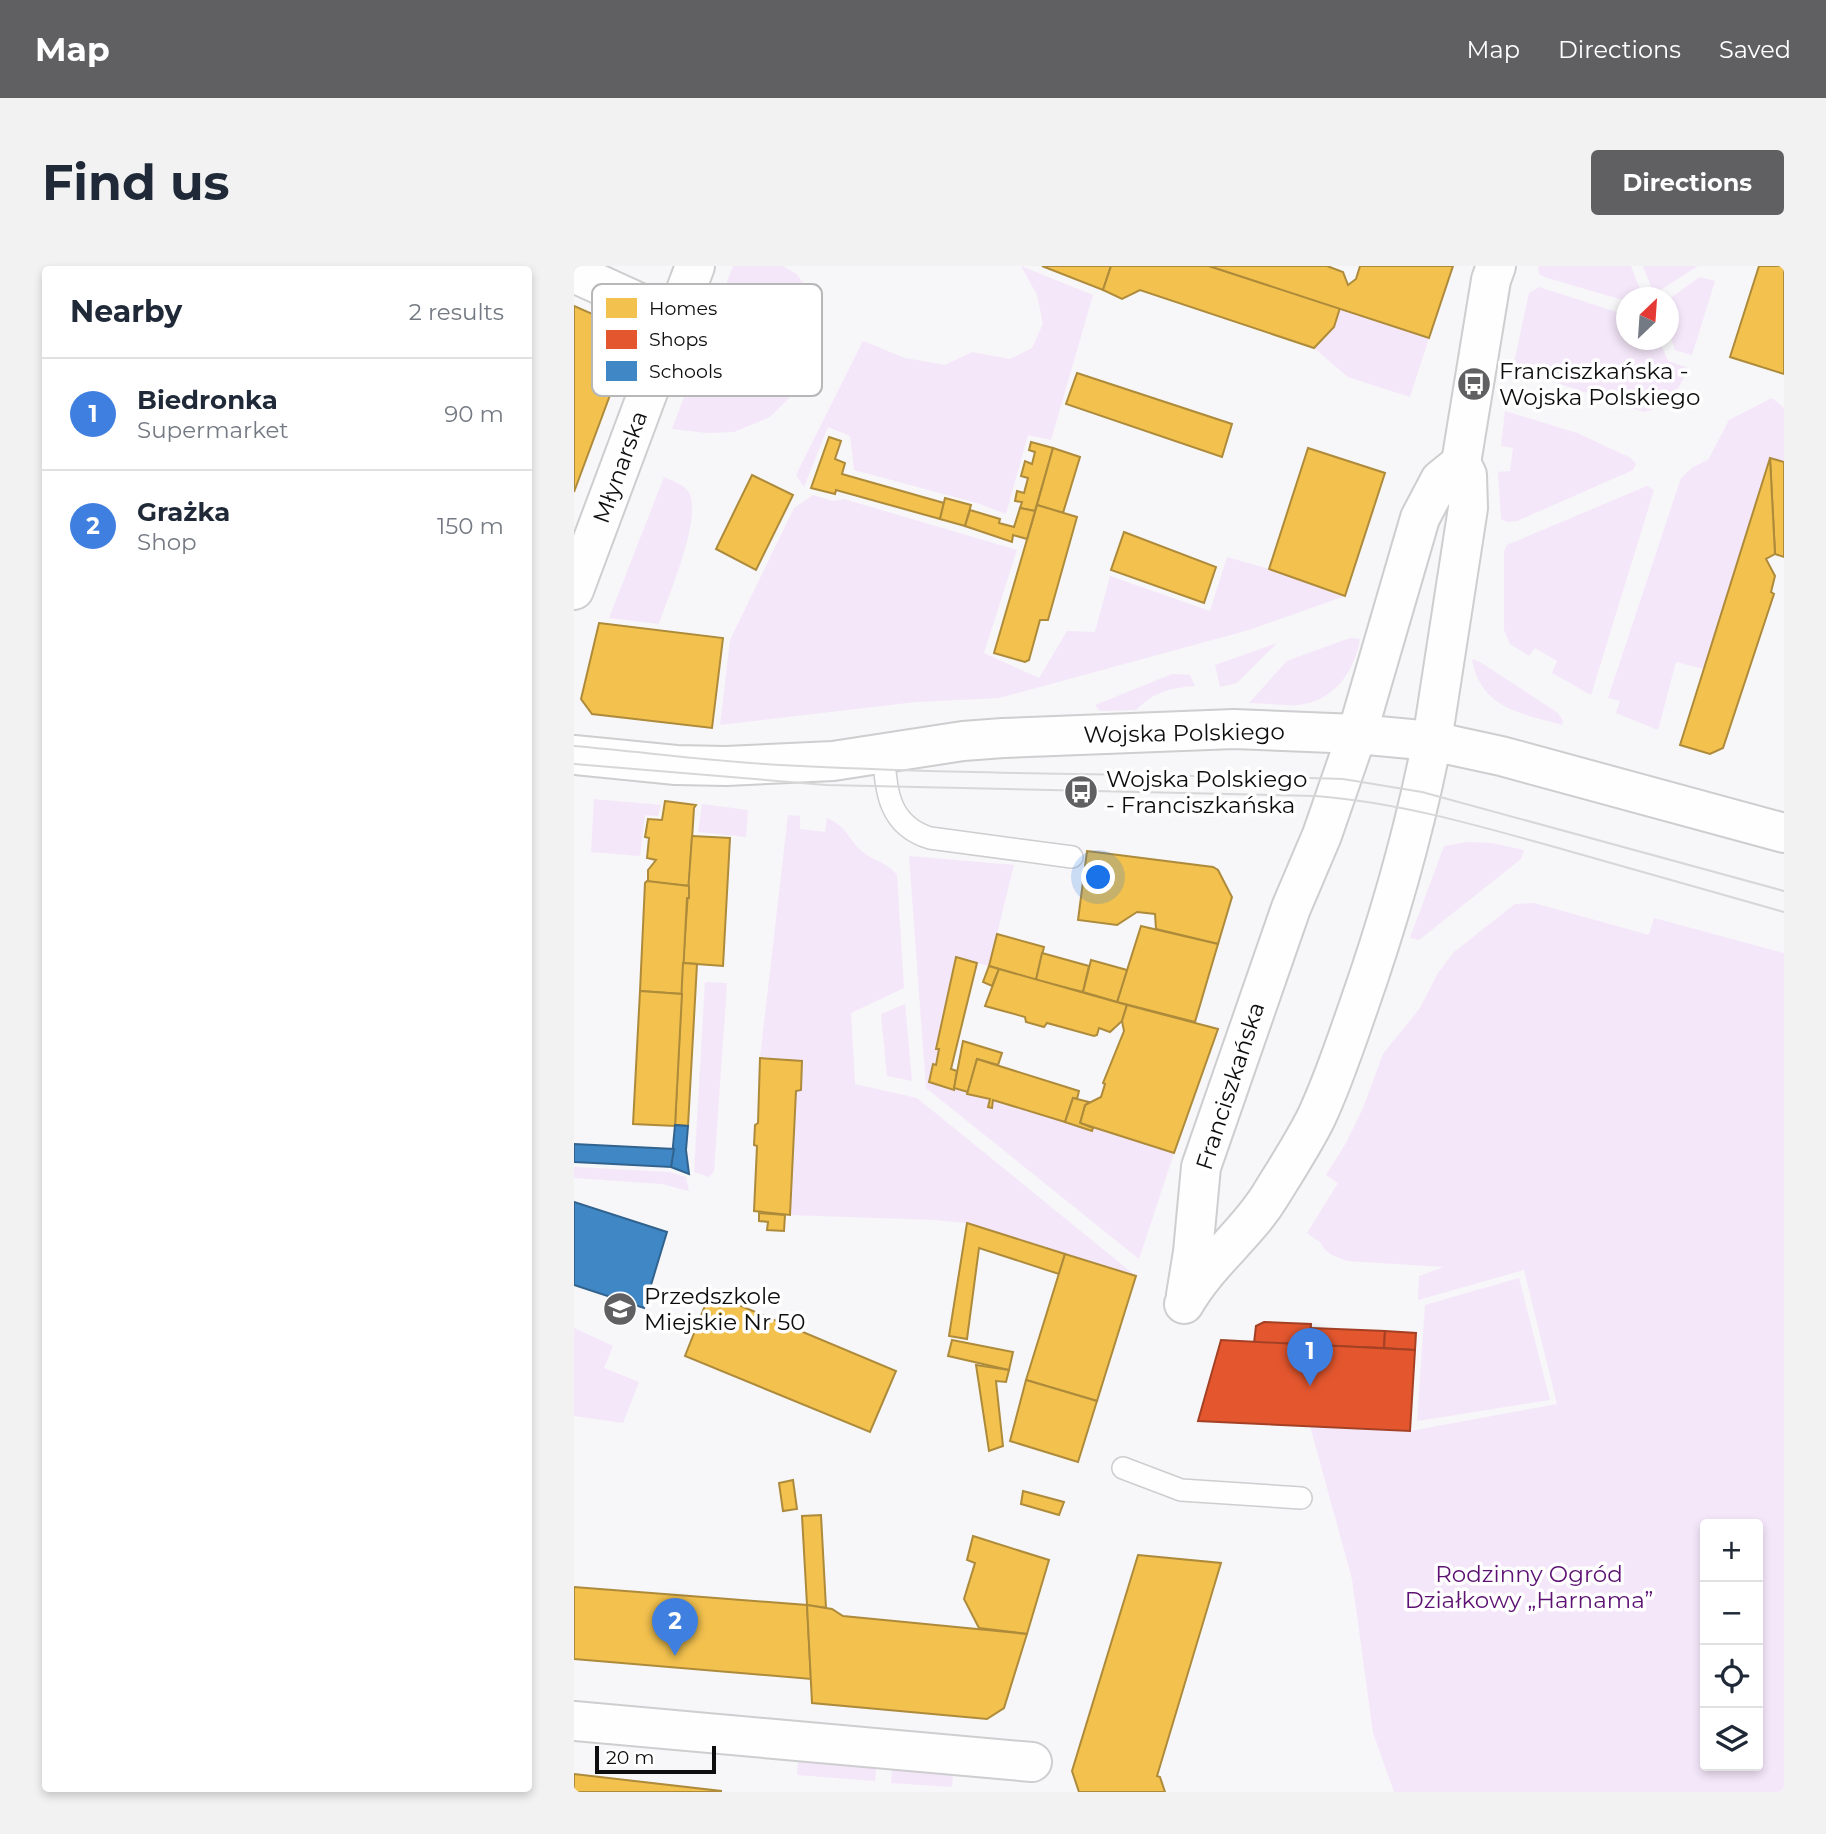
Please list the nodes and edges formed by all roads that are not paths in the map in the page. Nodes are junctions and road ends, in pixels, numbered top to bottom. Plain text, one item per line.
1 (695, 266) edge
2 (1496, 266) edge
3 (574, 273) edge
4 (598, 284) edge
5 (688, 284) edge
6 (646, 396) edge
7 (1461, 463) junction
8 (574, 590) edge
9 (1357, 734) junction
10 (1432, 741) junction
11 (884, 754) junction
12 (574, 755) edge
13 (1784, 833) edge
14 (1072, 857) dead end
15 (1123, 1468) dead end
16 (1301, 1498) dead end
17 (574, 1721) edge
18 (1032, 1762) dead end

1 - 5 main road, Młynarska
2 - 7 main road, Franciszkańska
3 - 4 main road
6 - 8 main road, Młynarska
7 - 9 main road, Franciszkańska
7 - 10 main road, Franciszkańska
9 - 10 main road, Wojska Polskiego
9 - 10 main road, Franciszkańska
9 - 11 main road, Wojska Polskiego
10 - 13 main road, Wojska Polskiego
11 - 12 main road, Wojska Polskiego
11 - 14 lane
15 - 16 lane
17 - 18 main road

